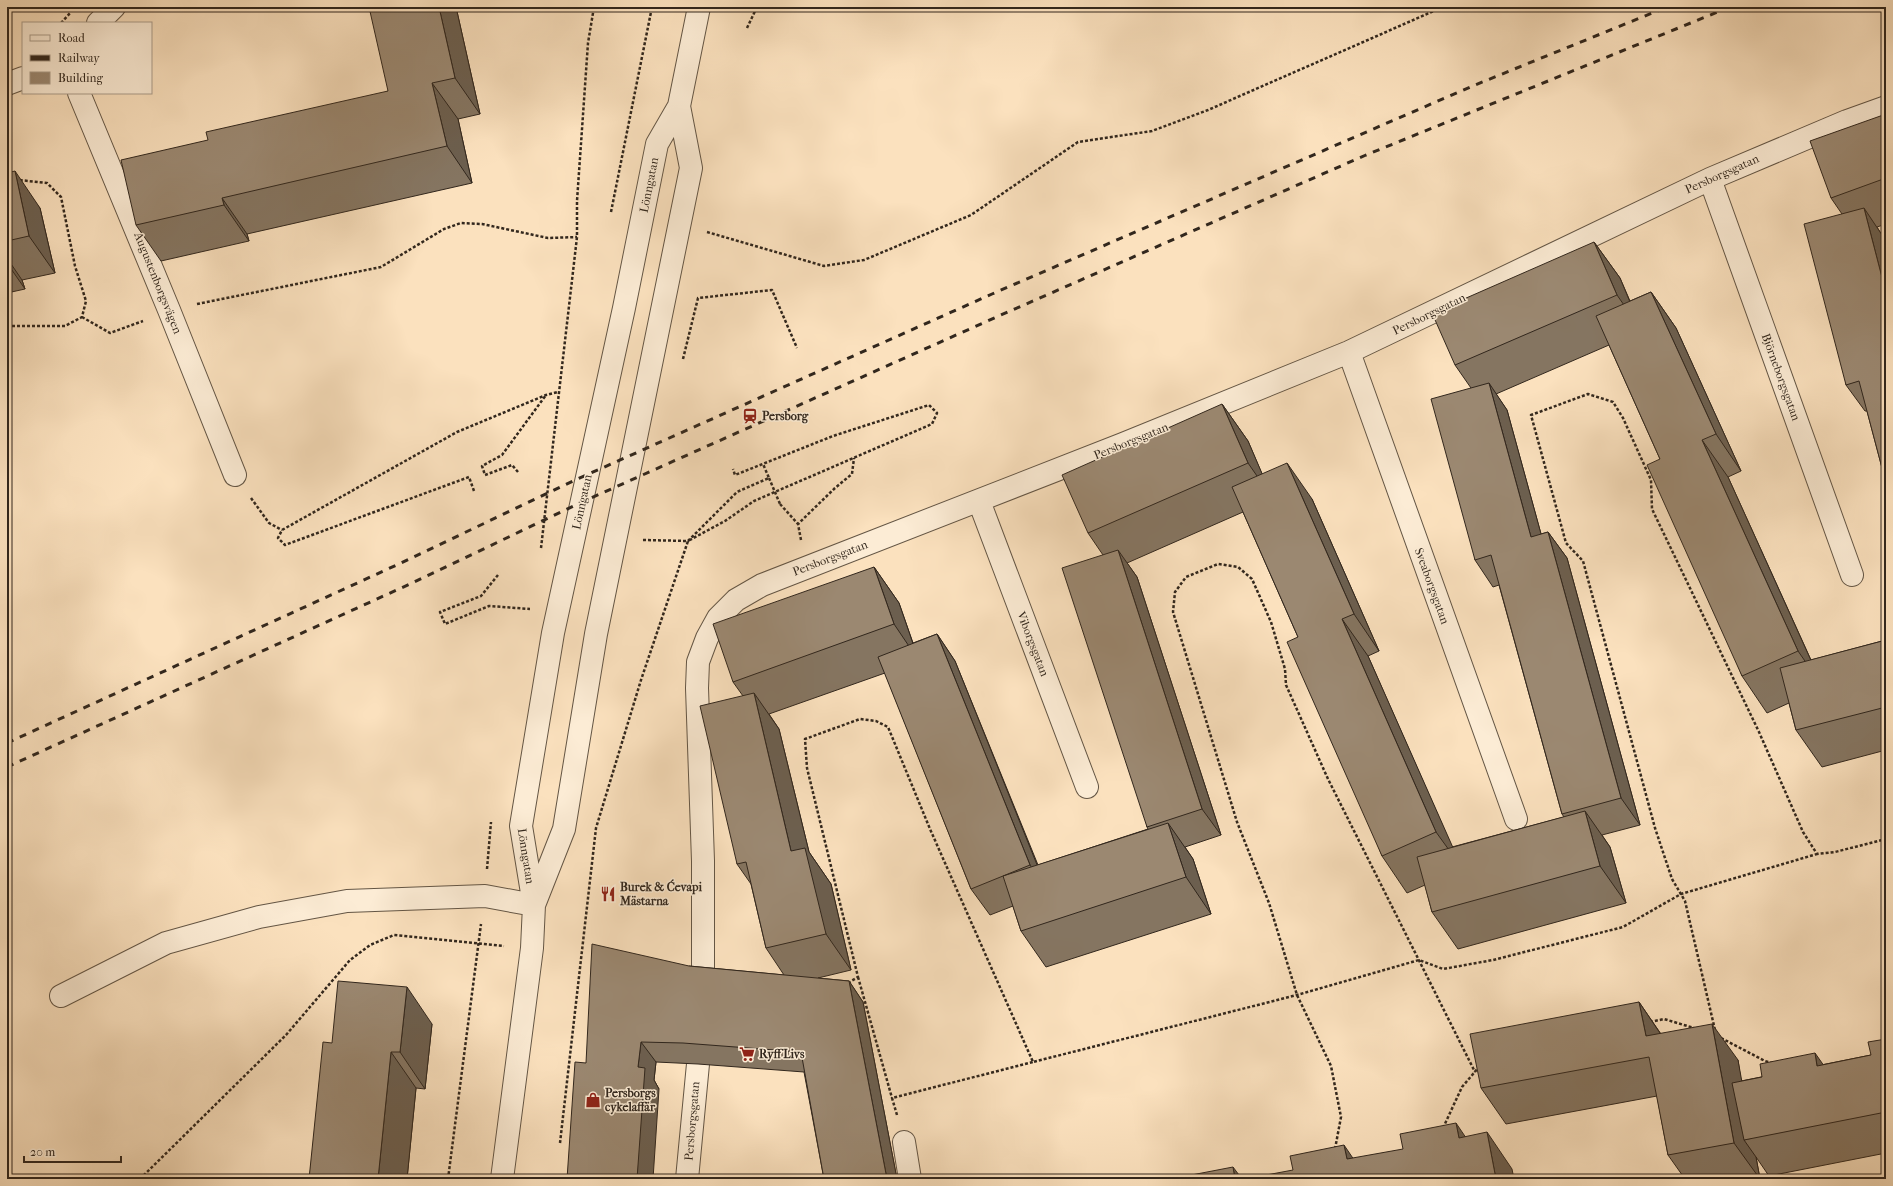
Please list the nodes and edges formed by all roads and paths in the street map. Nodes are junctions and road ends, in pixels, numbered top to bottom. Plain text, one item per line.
1 (75, 7) edge
2 (114, 7) edge
3 (594, 7) edge
4 (652, 7) edge
5 (699, 7) edge
6 (765, 7) edge
7 (1443, 7) edge
8 (757, 8) edge
9 (62, 22) edge
10 (99, 22) edge
11 (747, 28) dead end
12 (22, 78) edge
13 (7, 84) edge
14 (79, 94) edge
15 (679, 106) junction
16 (1886, 107) edge
17 (14, 179) edge
18 (1710, 179) junction
19 (610, 212) dead end
20 (705, 231) dead end
21 (577, 237) junction
22 (728, 295) dead end
23 (169, 310) junction
24 (82, 318) junction
25 (7, 326) edge
26 (797, 348) dead end
27 (1349, 352) junction
28 (558, 392) junction
29 (546, 395) junction
30 (854, 458) dead end
31 (763, 464) dead end
32 (518, 472) dead end
33 (235, 475) joint
34 (769, 478) junction
35 (474, 491) dead end
36 (979, 501) junction
37 (798, 524) junction
38 (282, 530) junction
39 (638, 540) dead end
40 (540, 555) dead end
41 (810, 565) junction
42 (498, 575) dead end
43 (1852, 575) dead end
44 (534, 610) dead end
45 (1087, 787) dead end
46 (492, 818) dead end
47 (1516, 819) dead end
48 (1886, 839) edge
49 (1817, 854) junction
50 (1682, 894) junction
51 (485, 896) junction
52 (534, 905) junction
53 (478, 944) junction
54 (1419, 960) junction
55 (858, 977) junction
56 (845, 984) edge
57 (703, 987) edge
58 (1297, 995) junction
59 (61, 996) dead end
60 (1649, 1022) dead end
61 (1702, 1031) edge
62 (1033, 1062) junction
63 (698, 1064) edge
64 (1779, 1064) edge
65 (1480, 1066) edge
66 (1475, 1072) junction
67 (892, 1098) junction
68 (1439, 1135) edge
69 (904, 1142) joint
70 (1333, 1156) edge
71 (140, 1179) edge
72 (448, 1179) edge
73 (502, 1179) edge
74 (687, 1179) edge
75 (910, 1179) edge

1 - 9 path
2 - 10 street
3 - 21 path
4 - 19 path
5 - 15 street, Lönngatan
6 - 8 path
7 - 20 path
8 - 11 path
12 - 13 street
14 - 23 street, Augustenborgsvägen
15 - 52 street, Lönngatan
15 - 52 street, Lönngatan
16 - 18 street, Persborgsgatan
17 - 24 path
18 - 27 street, Persborgsgatan
18 - 43 street, Björneborgsgatan
21 - 23 path
21 - 28 path
22 - 26 path
23 - 24 path
23 - 33 street, Augustenborgsvägen
24 - 25 path
27 - 36 street, Persborgsgatan
27 - 47 street, Sveaborgsgatan
28 - 29 path
28 - 40 path
29 - 32 path
29 - 38 path
30 - 37 path
31 - 34 path
33 - 38 path
34 - 37 path, bridge
34 - 39 path
35 - 38 path
36 - 41 street, Persborgsgatan
36 - 45 street, Viborgsgatan
37 - 41 path
41 - 57 street, Persborgsgatan
42 - 44 path
46 - 51 path
48 - 49 path
49 - 50 path
49 - 50 path
50 - 54 path
50 - 64 path
51 - 52 street
51 - 53 path
51 - 59 street
52 - 73 street, Lönngatan
53 - 71 path
53 - 72 path
54 - 58 path
54 - 58 path
54 - 66 path
55 - 56 path
55 - 62 path
55 - 67 path
58 - 62 path
58 - 70 path
60 - 61 path
62 - 67 path
63 - 74 street, Persborgsgatan
65 - 66 path
66 - 68 path
67 - 69 path
69 - 75 street

